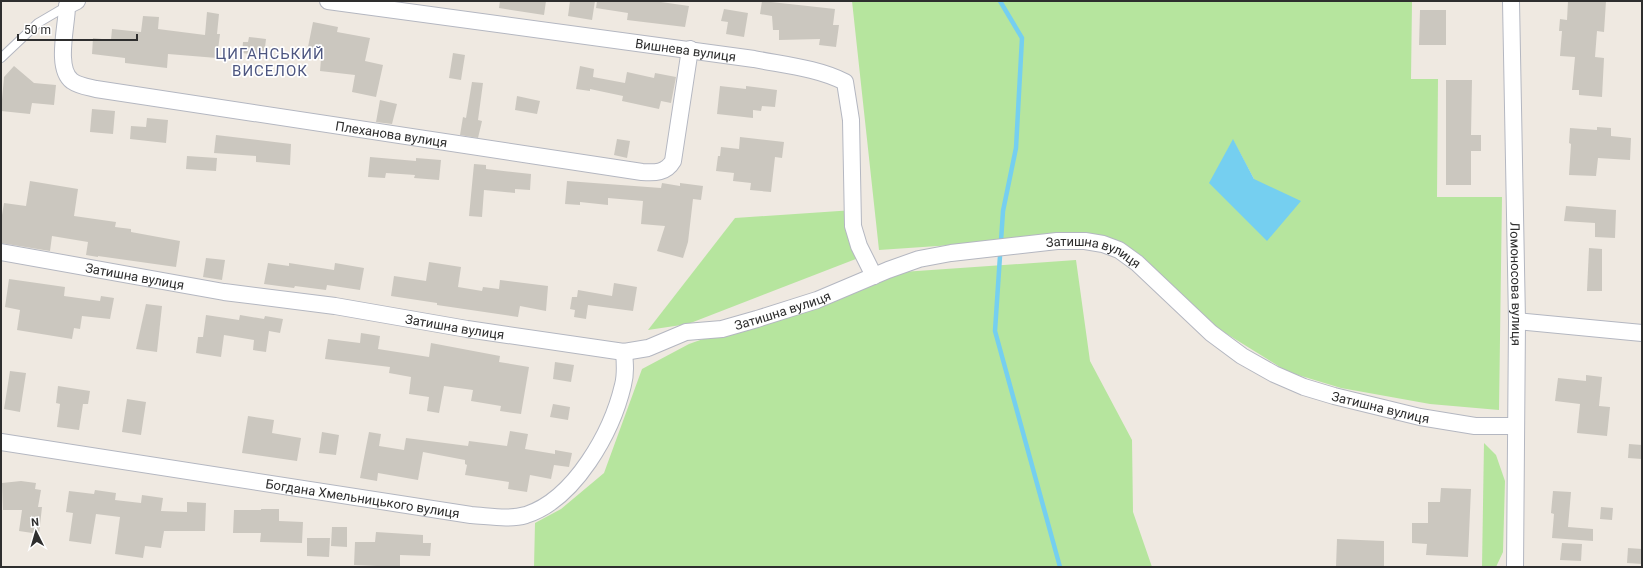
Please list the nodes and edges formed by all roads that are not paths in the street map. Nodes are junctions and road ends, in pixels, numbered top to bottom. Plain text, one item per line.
1 (328, 1) edge
2 (1511, 1) edge
3 (72, 3) edge
4 (357, 3) edge
5 (690, 49) junction
6 (1, 58) edge
7 (1, 252) edge
8 (874, 276) junction
9 (1517, 322) junction
10 (1642, 333) edge
11 (624, 352) junction
12 (1515, 426) junction
13 (1, 442) edge
14 (1515, 567) edge

1 - 4 street, Вишнева вулиця
2 - 9 street, Ломоносова вулиця
3 - 5 street, Плеханова вулиця
3 - 6 lane
4 - 5 street, Вишнева вулиця
5 - 8 street, Вишнева вулиця
7 - 11 street, Затишна вулиця
8 - 11 street, Затишна вулиця
8 - 12 street, Затишна вулиця
9 - 10 street
9 - 12 street, Ломоносова вулиця
11 - 13 street, Богдана Хмельницького вулиця
12 - 14 street, Ломоносова вулиця

